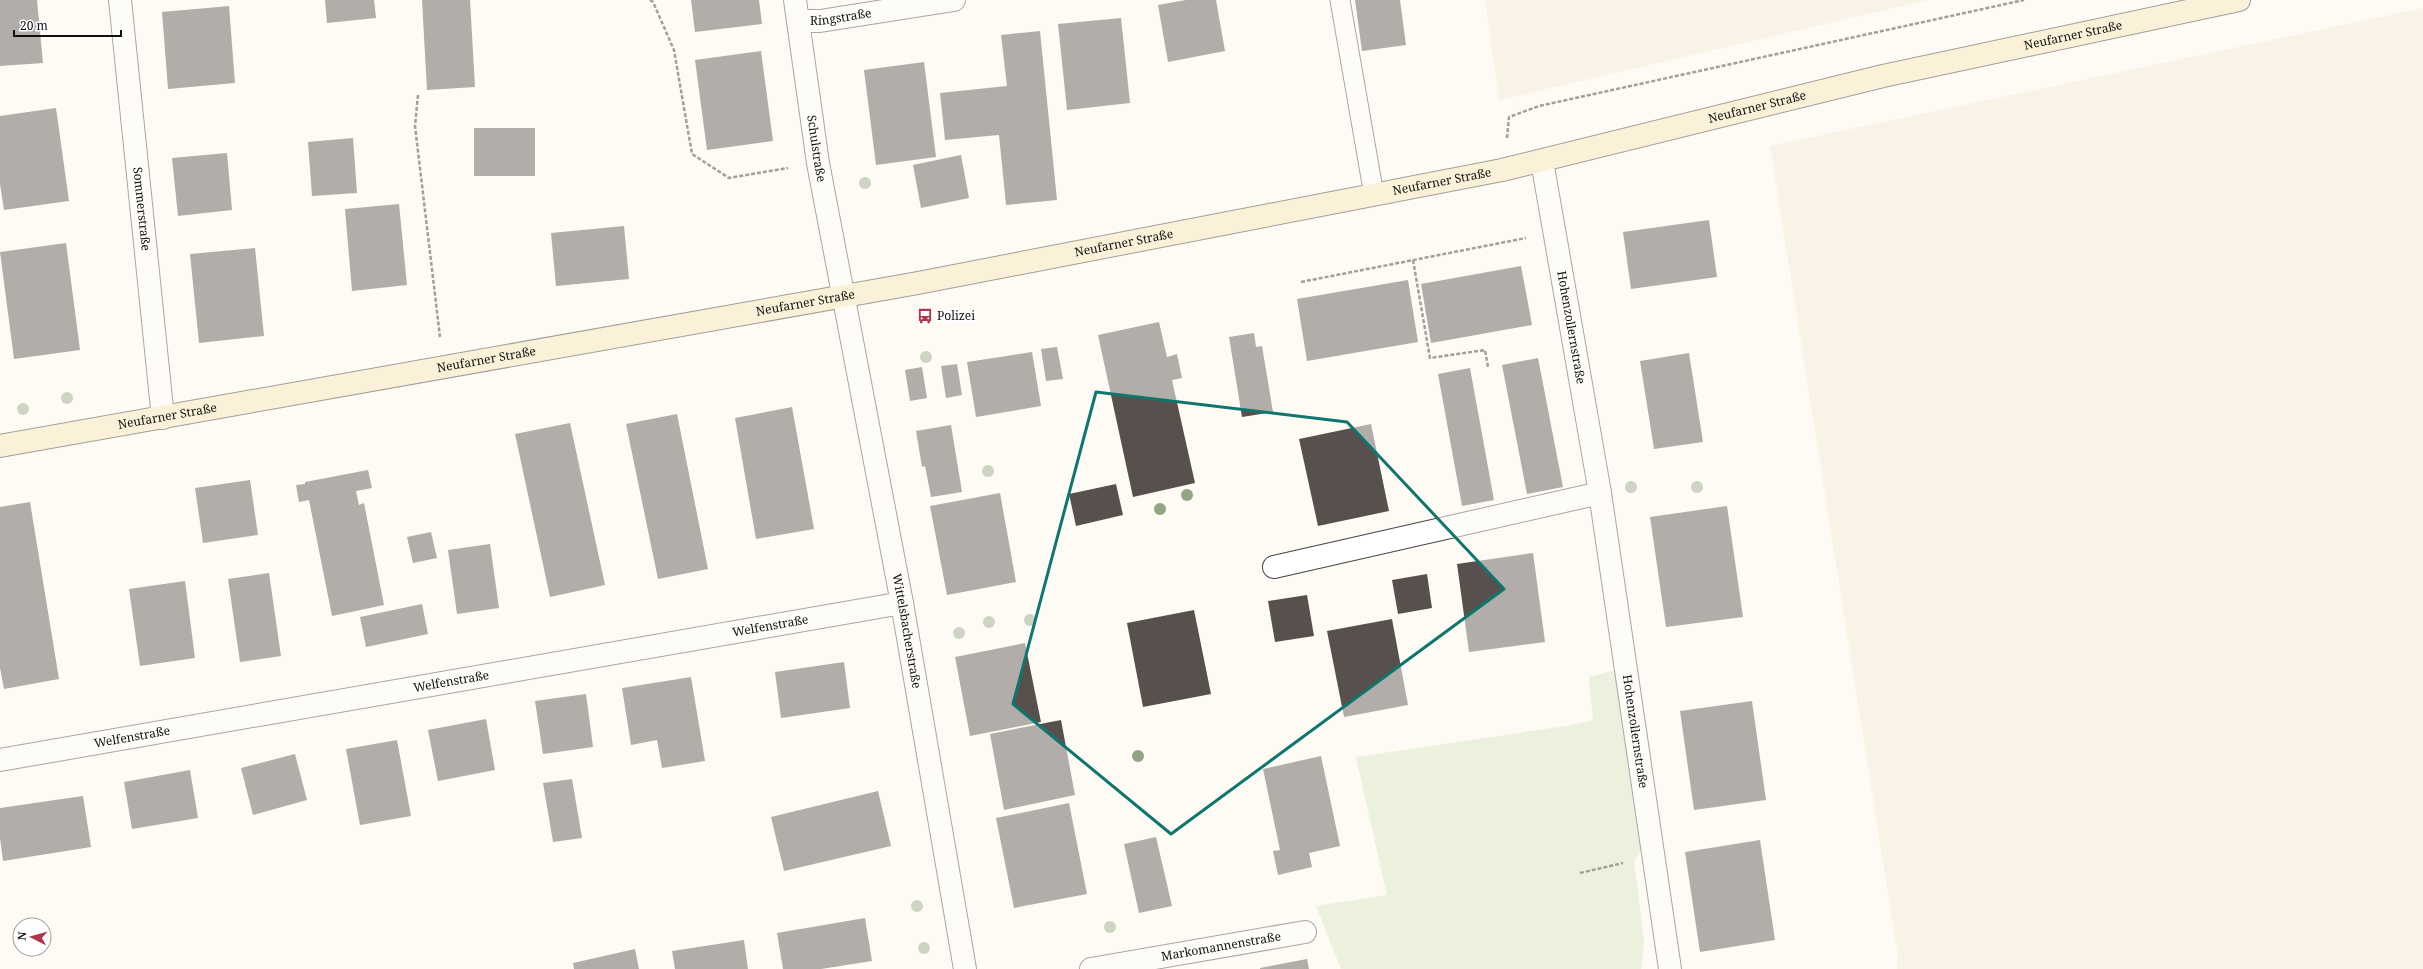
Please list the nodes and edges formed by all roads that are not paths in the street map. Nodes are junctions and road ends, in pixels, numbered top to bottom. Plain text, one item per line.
1 (120, 0) edge
2 (1340, 0) edge
3 (2239, 0) edge
4 (948, 1) edge
5 (796, 10) edge
6 (1542, 161) junction
7 (1374, 195) junction
8 (843, 295) junction
9 (163, 418) junction
10 (0, 446) edge
11 (1600, 493) junction
12 (1274, 567) dead end
13 (902, 603) junction
14 (0, 760) edge
15 (1305, 932) dead end
16 (965, 969) edge
17 (1091, 969) edge
18 (1670, 969) edge

1 - 9 street, Sommerstraße
2 - 7 lane
3 - 6 street, Neufarner Straße
4 - 5 street, Ringstraße
5 - 8 street, Schulstraße
6 - 7 street, Neufarner Straße
6 - 11 street, Hohenzollernstraße
7 - 8 street, Neufarner Straße
8 - 9 street, Neufarner Straße
8 - 13 street, Wittelsbacherstraße
9 - 10 street, Neufarner Straße
11 - 12 street
11 - 18 street, Hohenzollernstraße
13 - 14 street, Welfenstraße
13 - 16 street, Wittelsbacherstraße
15 - 17 street, Markomannenstraße

